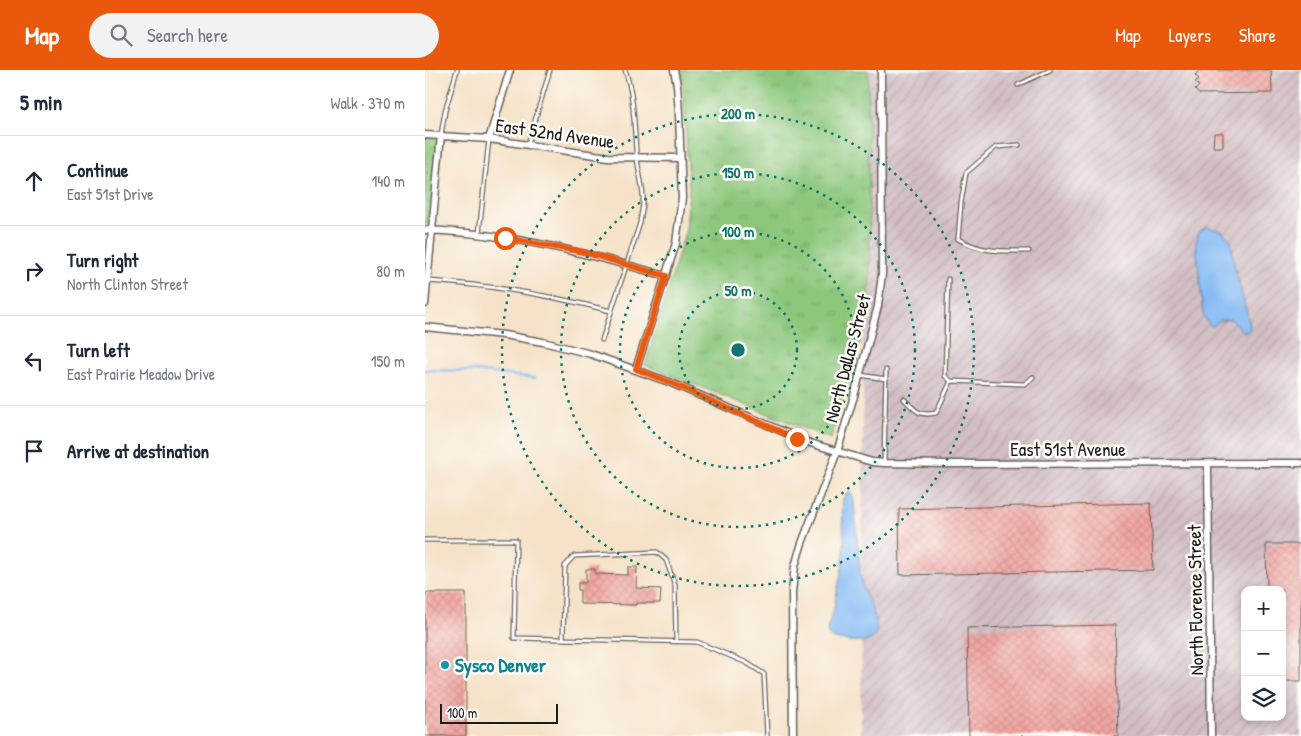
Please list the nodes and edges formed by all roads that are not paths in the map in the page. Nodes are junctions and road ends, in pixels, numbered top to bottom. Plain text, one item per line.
1 (457, 70) edge
2 (510, 70) edge
3 (550, 70) edge
4 (625, 70) edge
5 (674, 70) edge
6 (881, 70) edge
7 (1051, 70) edge
8 (1018, 85) dead end
9 (425, 135) edge
10 (441, 135) junction
11 (489, 139) junction
12 (528, 144) junction
13 (1019, 145) dead end
14 (681, 158) junction
15 (637, 159) junction
16 (429, 230) edge
17 (479, 234) junction
18 (1029, 251) dead end
19 (626, 264) junction
20 (666, 276) junction
21 (948, 279) dead end
22 (426, 281) edge
23 (425, 304) edge
24 (611, 312) junction
25 (425, 327) edge
26 (602, 340) dead end
27 (636, 369) junction
28 (886, 370) dead end
29 (860, 375) junction
30 (1033, 377) dead end
31 (886, 379) junction
32 (951, 381) junction
33 (905, 398) dead end
34 (837, 452) junction
35 (884, 463) junction
36 (1301, 463) edge
37 (1208, 464) junction
38 (425, 540) edge
39 (563, 639) junction
40 (676, 642) junction
41 (767, 736) edge
42 (793, 736) edge
43 (1211, 736) edge

1 - 10 lane
2 - 11 street
3 - 12 lane
4 - 15 lane
5 - 14 street
6 - 29 street, North Dallas Street
7 - 8 lane
9 - 10 street, East 52nd Avenue
10 - 11 street, East 52nd Avenue
10 - 16 street
11 - 12 street, East 52nd Avenue
11 - 17 lane
12 - 15 street, East 52nd Avenue
13 - 18 lane
14 - 15 street, East 52nd Avenue
14 - 20 street
15 - 19 lane
16 - 17 street
16 - 22 street
17 - 19 street
19 - 20 street
19 - 24 lane
20 - 27 street
21 - 32 lane
22 - 23 street
22 - 24 lane
24 - 26 lane
25 - 27 street, East 51st Avenue
27 - 34 street, East 51st Avenue
28 - 31 lane
29 - 31 lane
29 - 34 street, North Dallas Street
30 - 32 lane
31 - 35 lane
32 - 33 lane
34 - 35 street, East 51st Avenue
34 - 42 street, North Dallas Street
35 - 37 street, East 51st Avenue
36 - 37 street, East 51st Avenue
37 - 43 street, North Florence Street
38 - 39 lane
39 - 40 lane
39 - 40 lane
40 - 41 lane

